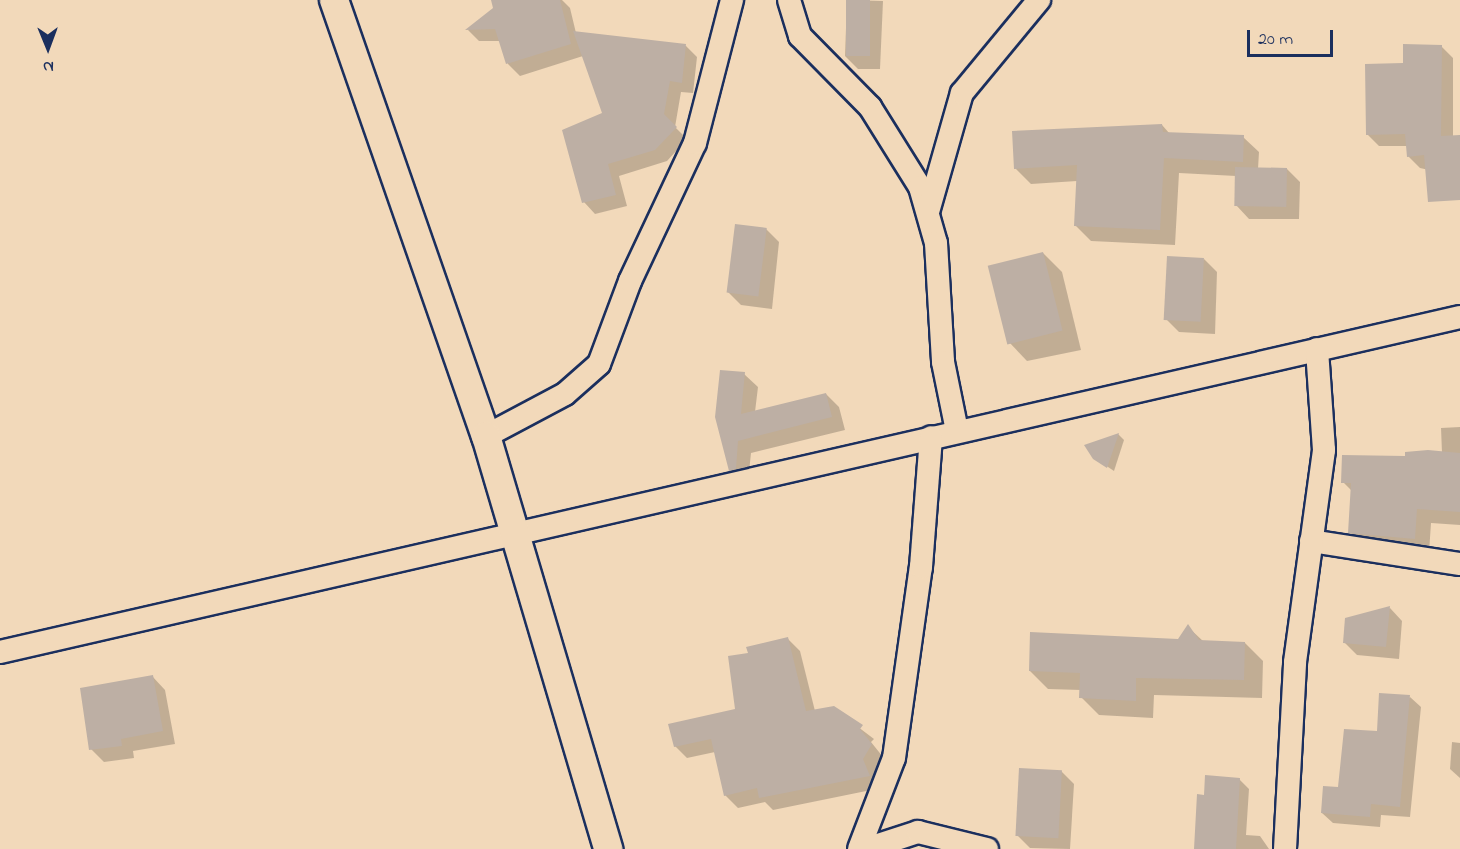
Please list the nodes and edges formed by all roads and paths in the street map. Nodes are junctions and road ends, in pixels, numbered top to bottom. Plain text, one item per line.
1 (333, 0) edge
2 (732, 0) edge
3 (789, 0) edge
4 (1039, 0) edge
5 (928, 214) junction
6 (1460, 317) edge
7 (1317, 349) junction
8 (957, 431) junction
9 (486, 436) junction
10 (931, 437) junction
11 (515, 532) junction
12 (1311, 541) junction
13 (1460, 564) edge
14 (0, 652) edge
15 (608, 849) edge
16 (859, 849) edge
17 (866, 849) edge
18 (987, 849) edge
19 (1285, 849) edge

1 - 9 street
2 - 9 street
3 - 5 street
4 - 5 street
5 - 8 street
6 - 7 street
7 - 8 street
7 - 12 street
8 - 10 street
9 - 11 street
10 - 11 street
10 - 16 street
11 - 14 street
11 - 15 street
12 - 13 street
12 - 19 street
17 - 18 street

